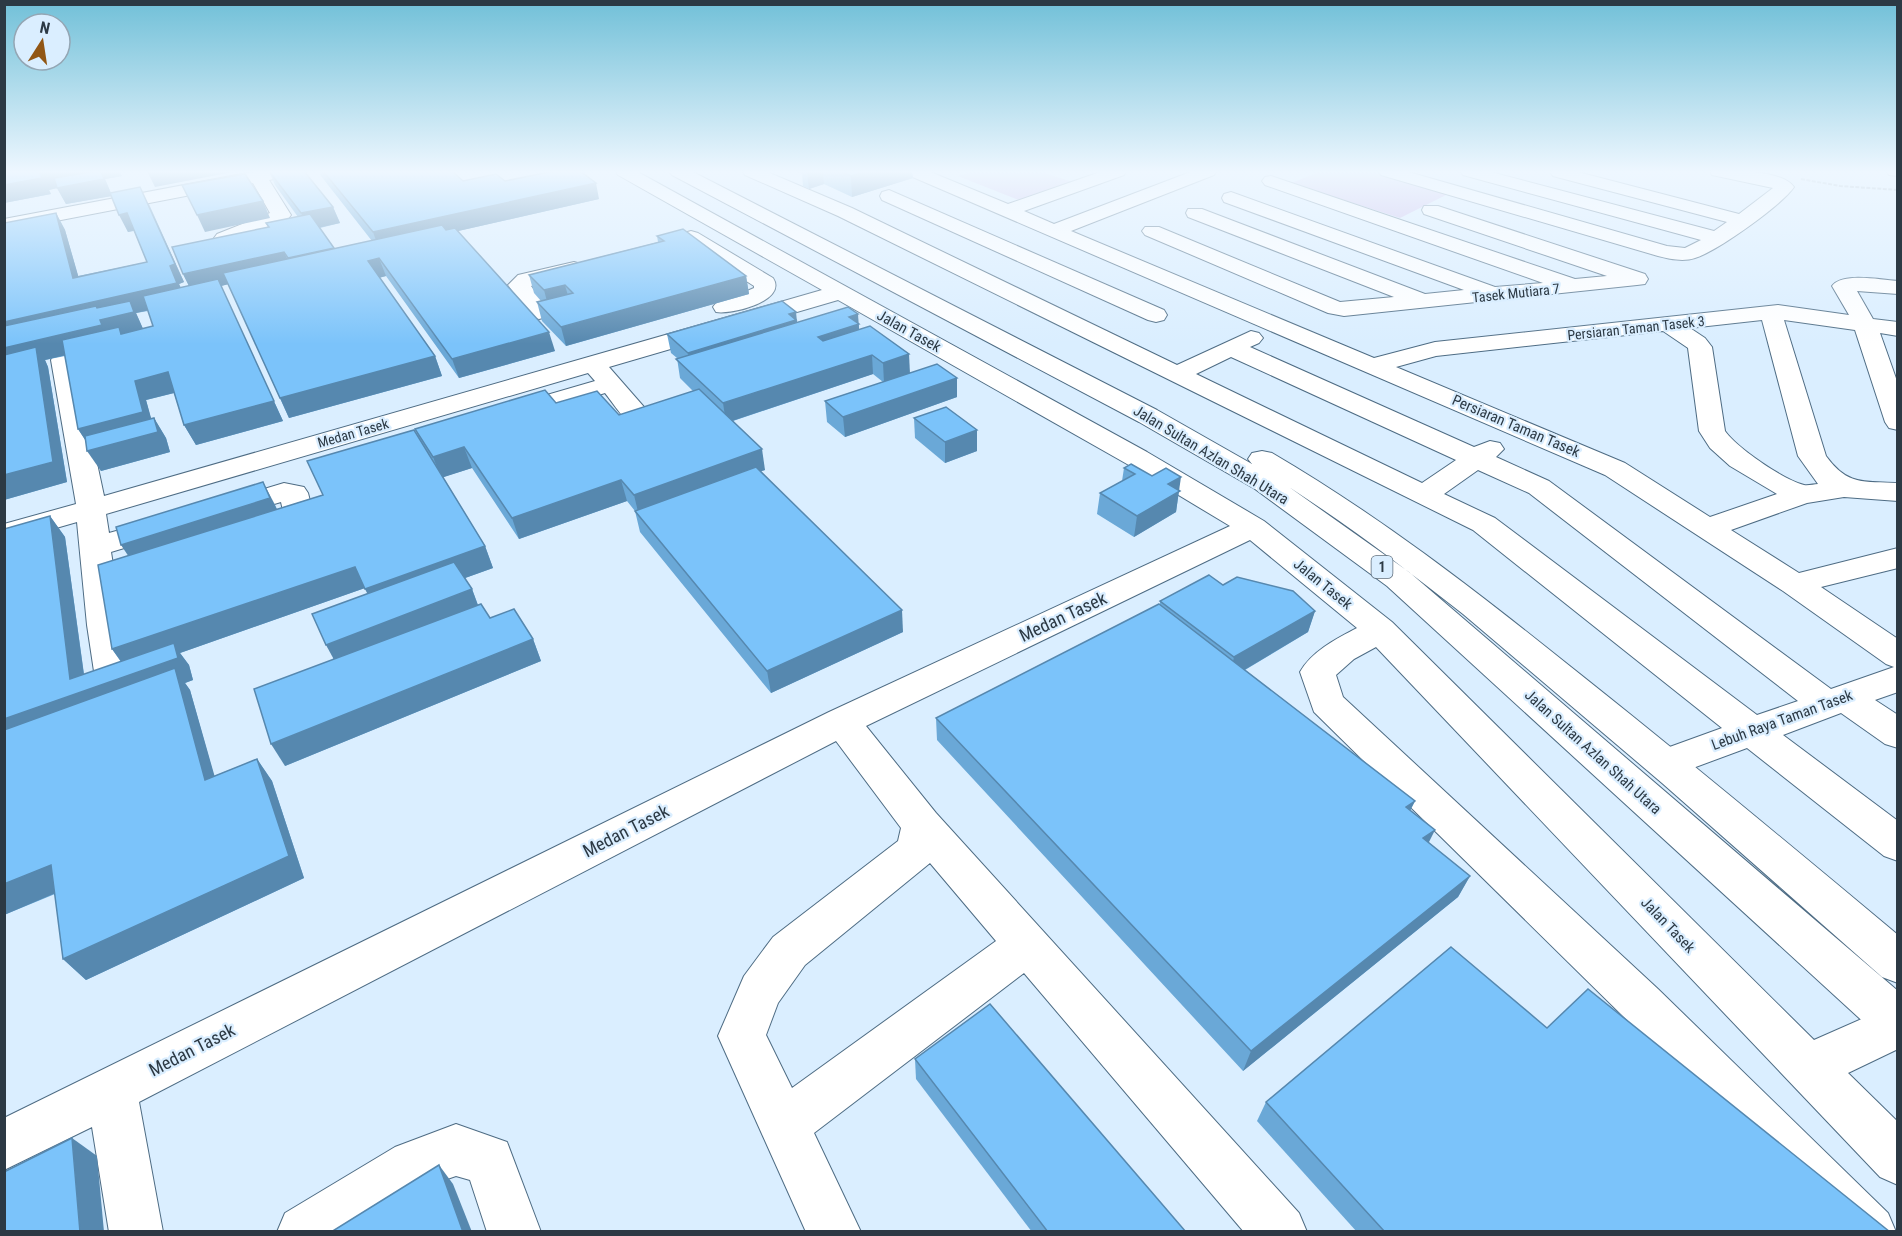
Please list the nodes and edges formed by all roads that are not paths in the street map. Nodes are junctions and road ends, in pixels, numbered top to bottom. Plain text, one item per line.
1 (247, 229) edge
2 (719, 229) edge
3 (728, 229) edge
4 (787, 229) edge
5 (804, 229) edge
6 (851, 229) edge
7 (859, 229) edge
8 (962, 229) edge
9 (1053, 229) edge
10 (1064, 229) edge
11 (1157, 229) edge
12 (1236, 229) edge
13 (1315, 229) edge
14 (1408, 229) edge
15 (1486, 229) edge
16 (1585, 229) edge
17 (1682, 229) edge
18 (1729, 229) edge
19 (1058, 231) junction
20 (224, 237) edge
21 (691, 237) junction
22 (1716, 238) junction
23 (1128, 241) junction
24 (669, 243) edge
25 (1012, 251) junction
26 (832, 252) junction
27 (592, 263) edge
28 (960, 270) junction
29 (1573, 286) junction
30 (1898, 288) edge
31 (840, 292) junction
32 (1206, 293) junction
33 (1496, 295) junction
34 (1428, 302) junction
35 (539, 312) edge
36 (1771, 313) junction
37 (1156, 315) junction
38 (1278, 324) junction
39 (1668, 324) junction
40 (1865, 324) junction
41 (1898, 329) edge
42 (1121, 331) junction
43 (623, 336) dead end
44 (1232, 348) junction
45 (63, 360) edge
46 (593, 364) junction
47 (1375, 365) junction
48 (557, 374) junction
49 (1177, 374) junction
50 (610, 384) junction
51 (574, 396) junction
52 (493, 419) edge
53 (642, 421) edge
54 (1898, 422) edge
55 (1518, 427) junction
56 (1478, 460) junction
57 (1844, 488) junction
58 (1898, 492) edge
59 (1425, 494) junction
60 (1801, 495) junction
61 (90, 510) junction
62 (1252, 527) junction
63 (1707, 528) junction
64 (4, 534) edge
65 (248, 537) edge
66 (96, 547) junction
67 (1898, 558) edge
68 (1794, 584) junction
69 (1380, 630) junction
70 (1898, 656) edge
71 (113, 678) edge
72 (1898, 678) edge
73 (1836, 701) junction
74 (842, 722) junction
75 (1753, 731) junction
76 (1898, 734) edge
77 (1666, 763) junction
78 (922, 825) junction
79 (1898, 844) edge
80 (1027, 944) junction
81 (1898, 963) edge
82 (1898, 1024) edge
83 (1807, 1068) junction
84 (113, 1090) junction
85 (784, 1125) junction
86 (4, 1144) edge
87 (1898, 1159) edge
88 (136, 1232) edge
89 (304, 1232) edge
90 (513, 1232) edge
91 (834, 1232) edge
92 (1280, 1232) edge
93 (1869, 1232) edge

1 - 20 street
2 - 21 street
3 - 31 street, Jalan Tasek
4 - 26 street, Jalan Sultan Azlan Shah Utara / 1
5 - 26 street
6 - 77 street, Jalan Sultan Azlan Shah Utara / 1
7 - 28 street
8 - 25 street
9 - 19 street
10 - 19 street
11 - 23 street
12 - 34 street
13 - 33 street
14 - 29 street, Tasek Mutiara 7
15 - 29 street
16 - 22 street
17 - 22 street
18 - 22 street
19 - 23 street
19 - 25 street
21 - 24 street
21 - 43 street
23 - 32 street, Persiaran Taman Tasek
23 - 34 street, Tasek Mutiara 7
25 - 28 street
25 - 37 street
26 - 82 street, Jalan Sultan Azlan Shah Utara / 1
27 - 35 street
28 - 42 street
29 - 33 street, Tasek Mutiara 7
30 - 40 street
31 - 46 street, Medan Tasek
31 - 62 street, Jalan Tasek
32 - 37 street
32 - 38 street, Persiaran Taman Tasek
33 - 34 street, Tasek Mutiara 7
36 - 39 street, Persiaran Taman Tasek 3
36 - 40 street, Persiaran Taman Tasek 3
36 - 57 street
37 - 42 street
38 - 44 street
38 - 47 street, Persiaran Taman Tasek
39 - 47 street, Persiaran Taman Tasek 3
39 - 60 street
40 - 41 street, Persiaran Taman Tasek 3
40 - 54 street
42 - 49 street
44 - 49 street
44 - 56 street
45 - 61 street
46 - 48 street, Medan Tasek
46 - 50 street
47 - 55 street, Persiaran Taman Tasek
48 - 51 street
48 - 61 street, Medan Tasek
49 - 59 street
50 - 51 street
50 - 53 street
51 - 52 street
55 - 56 street
55 - 63 street, Persiaran Taman Tasek
56 - 59 street
56 - 73 street
57 - 58 street
57 - 60 street
59 - 75 street
60 - 63 street
61 - 64 street, Medan Tasek
61 - 66 street
62 - 69 street, Jalan Tasek
62 - 74 street, Medan Tasek
63 - 68 street, Persiaran Taman Tasek
65 - 66 street
66 - 71 street
67 - 68 street
68 - 70 street, Persiaran Taman Tasek
69 - 83 street, Jalan Tasek
69 - 93 street
72 - 73 street, Lebuh Raya Taman Tasek
73 - 75 street, Lebuh Raya Taman Tasek
73 - 76 street
74 - 78 street
74 - 84 street, Medan Tasek
75 - 77 street, Lebuh Raya Taman Tasek
75 - 79 street
77 - 81 street, Jalan Sultan Azlan Shah Utara / 1
78 - 80 street
78 - 85 street
80 - 85 street
80 - 92 street
82 - 83 street
83 - 87 street, Jalan Tasek
84 - 86 street, Medan Tasek
84 - 88 street
85 - 91 street
89 - 90 street

